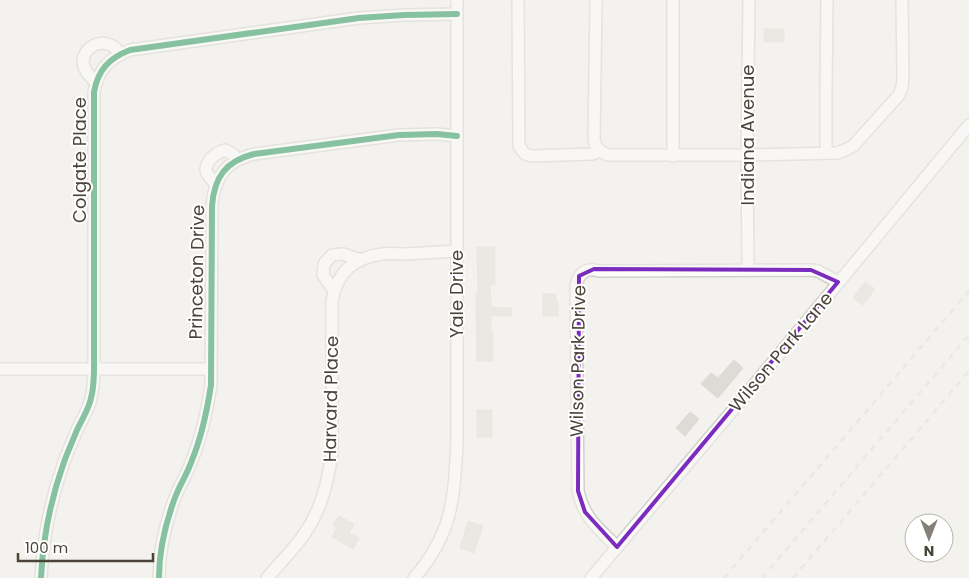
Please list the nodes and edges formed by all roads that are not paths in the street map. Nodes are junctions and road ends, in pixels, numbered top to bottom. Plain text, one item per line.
1 (457, 0) edge
2 (518, 0) edge
3 (596, 0) edge
4 (673, 0) edge
5 (749, 0) edge
6 (827, 0) edge
7 (902, 0) edge
8 (457, 14) junction
9 (120, 54) junction
10 (96, 83) junction
11 (969, 125) edge
12 (457, 136) junction
13 (599, 151) junction
14 (826, 153) junction
15 (747, 155) junction
16 (673, 156) junction
17 (237, 160) junction
18 (216, 184) junction
19 (457, 252) junction
20 (361, 260) junction
21 (748, 270) junction
22 (838, 282) junction
23 (334, 291) junction
24 (0, 368) edge
25 (94, 368) junction
26 (211, 369) junction
27 (617, 547) junction
28 (41, 578) edge
29 (159, 578) edge
30 (267, 578) edge
31 (414, 578) edge
32 (591, 578) edge

1 - 8 street, Yale Drive
2 - 13 street
3 - 13 street
4 - 16 street
5 - 15 street, Indiana Avenue
6 - 14 street
7 - 14 street
8 - 9 street, Colgate Place
8 - 12 street, Yale Drive
9 - 10 street, Colgate Place
9 - 10 street
10 - 25 street, Colgate Place
11 - 22 street, Wilson Park Lane
12 - 17 street, Princeton Drive
12 - 19 street, Yale Drive
13 - 16 street
14 - 15 street
15 - 16 street
15 - 21 street, Indiana Avenue
17 - 18 street, Princeton Drive
17 - 18 street, Princeton Drive
18 - 26 street, Princeton Drive
19 - 20 street, Harvard Place
19 - 31 street, Yale Drive
20 - 23 street, Harvard Place
20 - 23 street, Harvard Place
21 - 22 street, Wilson Park Drive
21 - 27 street, Wilson Park Drive
22 - 27 street, Wilson Park Lane
23 - 30 street, Harvard Place
24 - 25 street
25 - 26 street
25 - 28 street, Colgate Place
26 - 29 street, Princeton Drive
27 - 32 street, Wilson Park Lane

